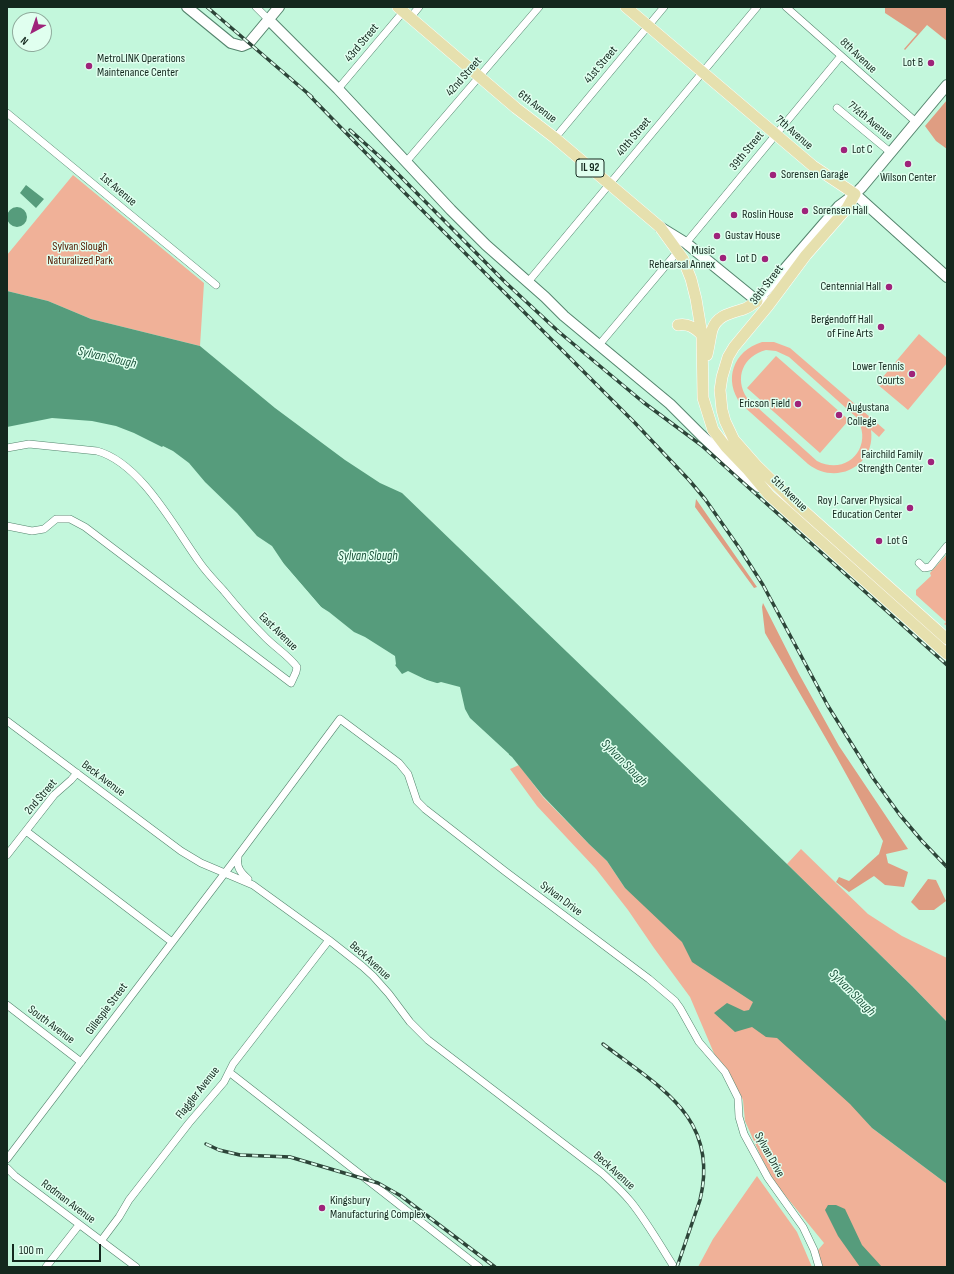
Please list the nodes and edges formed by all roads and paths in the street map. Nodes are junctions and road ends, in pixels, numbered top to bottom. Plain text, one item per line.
1 (188, 7) edge
2 (256, 7) edge
3 (279, 7) edge
4 (419, 7) edge
5 (539, 7) edge
6 (626, 7) edge
7 (664, 7) edge
8 (757, 7) edge
9 (786, 7) edge
10 (404, 12) edge
11 (268, 19) junction
12 (648, 26) junction
13 (841, 56) junction
14 (703, 73) junction
15 (480, 77) junction
16 (947, 85) edge
17 (338, 89) junction
18 (836, 108) dead end
19 (7, 113) edge
20 (916, 122) junction
21 (775, 134) junction
22 (555, 138) junction
23 (890, 152) junction
24 (406, 162) junction
25 (610, 184) junction
26 (855, 194) junction
27 (660, 227) junction
28 (686, 243) junction
29 (678, 251) junction
30 (947, 277) edge
31 (528, 282) junction
32 (216, 285) dead end
33 (778, 293) junction
34 (758, 300) junction
35 (678, 325) dead end
36 (702, 335) junction
37 (599, 345) junction
38 (702, 377) junction
39 (721, 400) joint
40 (7, 448) edge
41 (769, 495) junction
42 (7, 526) edge
43 (947, 546) edge
44 (919, 563) dead end
45 (947, 639) edge
46 (947, 654) edge
47 (7, 721) edge
48 (76, 773) junction
49 (26, 831) junction
50 (7, 855) edge
51 (239, 855) junction
52 (225, 873) junction
53 (255, 886) junction
54 (329, 940) junction
55 (172, 942) junction
56 (7, 1006) edge
57 (81, 1062) junction
58 (229, 1072) junction
59 (7, 1159) edge
60 (7, 1168) edge
61 (79, 1225) junction
62 (101, 1240) junction
63 (46, 1267) edge
64 (136, 1267) edge
65 (479, 1267) edge
66 (674, 1267) edge
67 (819, 1267) edge

1 - 11 street
2 - 11 street
3 - 11 street
4 - 10 street, 43rd Street
5 - 15 street, 42nd Street
6 - 12 main road, 7th Avenue
7 - 12 street, 41st Street
8 - 14 street, 40th Street
9 - 13 street, 8th Avenue
10 - 15 main road, 6th Avenue / IL 92
10 - 17 street, 43rd Street
11 - 17 street
12 - 14 main road, 7th Avenue
12 - 22 street, 41st Street
13 - 20 street, 8th Avenue
13 - 21 street, 39th Street
14 - 21 main road, 7th Avenue
14 - 25 street, 40th Street
15 - 22 main road, 6th Avenue / IL 92
15 - 24 street, 42nd Street
16 - 20 street, 38th Street
17 - 24 street
18 - 23 street, 7½th Avenue
19 - 32 street, 1st Avenue
20 - 23 street, 38th Street
21 - 26 main road, 7th Avenue
21 - 28 street, 39th Street
22 - 25 main road, 6th Avenue / IL 92
23 - 26 street, 38th Street
24 - 31 street
25 - 27 main road, 6th Avenue / IL 92
25 - 31 street, 40th Street
26 - 30 street, 7th Avenue
26 - 33 main road, 38th Street
26 - 34 street, 38th Street
27 - 28 street, 6th Avenue
27 - 29 main road, 6th Avenue / IL 92
28 - 34 street, 6th Avenue
29 - 36 main road, 6th Avenue / IL 92
29 - 37 street
31 - 37 street
33 - 34 street
33 - 39 main road, 38th Street
34 - 38 main road
35 - 36 main road
36 - 38 main road, 6th Avenue / IL 92
37 - 41 street
38 - 41 main road, 5th Avenue / IL 92
39 - 45 main road, 5th Avenue
40 - 42 street, East Avenue
41 - 46 main road, 5th Avenue / IL 92
43 - 44 street
47 - 48 street, Beck Avenue
48 - 49 street, 2nd Street
48 - 52 street, Beck Avenue
49 - 50 street, 2nd Street
49 - 55 street
51 - 52 street, Sylvan Drive
51 - 53 street
51 - 67 street, Sylvan Drive
52 - 53 street, Beck Avenue
52 - 55 street, Gillespie Street
53 - 54 street, Beck Avenue
54 - 58 street, Flaggler Avenue
54 - 66 street, Beck Avenue
55 - 57 street, Gillespie Street
56 - 57 street, South Avenue
57 - 59 street, Gillespie Street
58 - 62 street, Flaggler Avenue
58 - 65 street
60 - 61 street, Rodman Avenue
61 - 62 street, Rodman Avenue
61 - 63 street
62 - 64 street, Rodman Avenue

